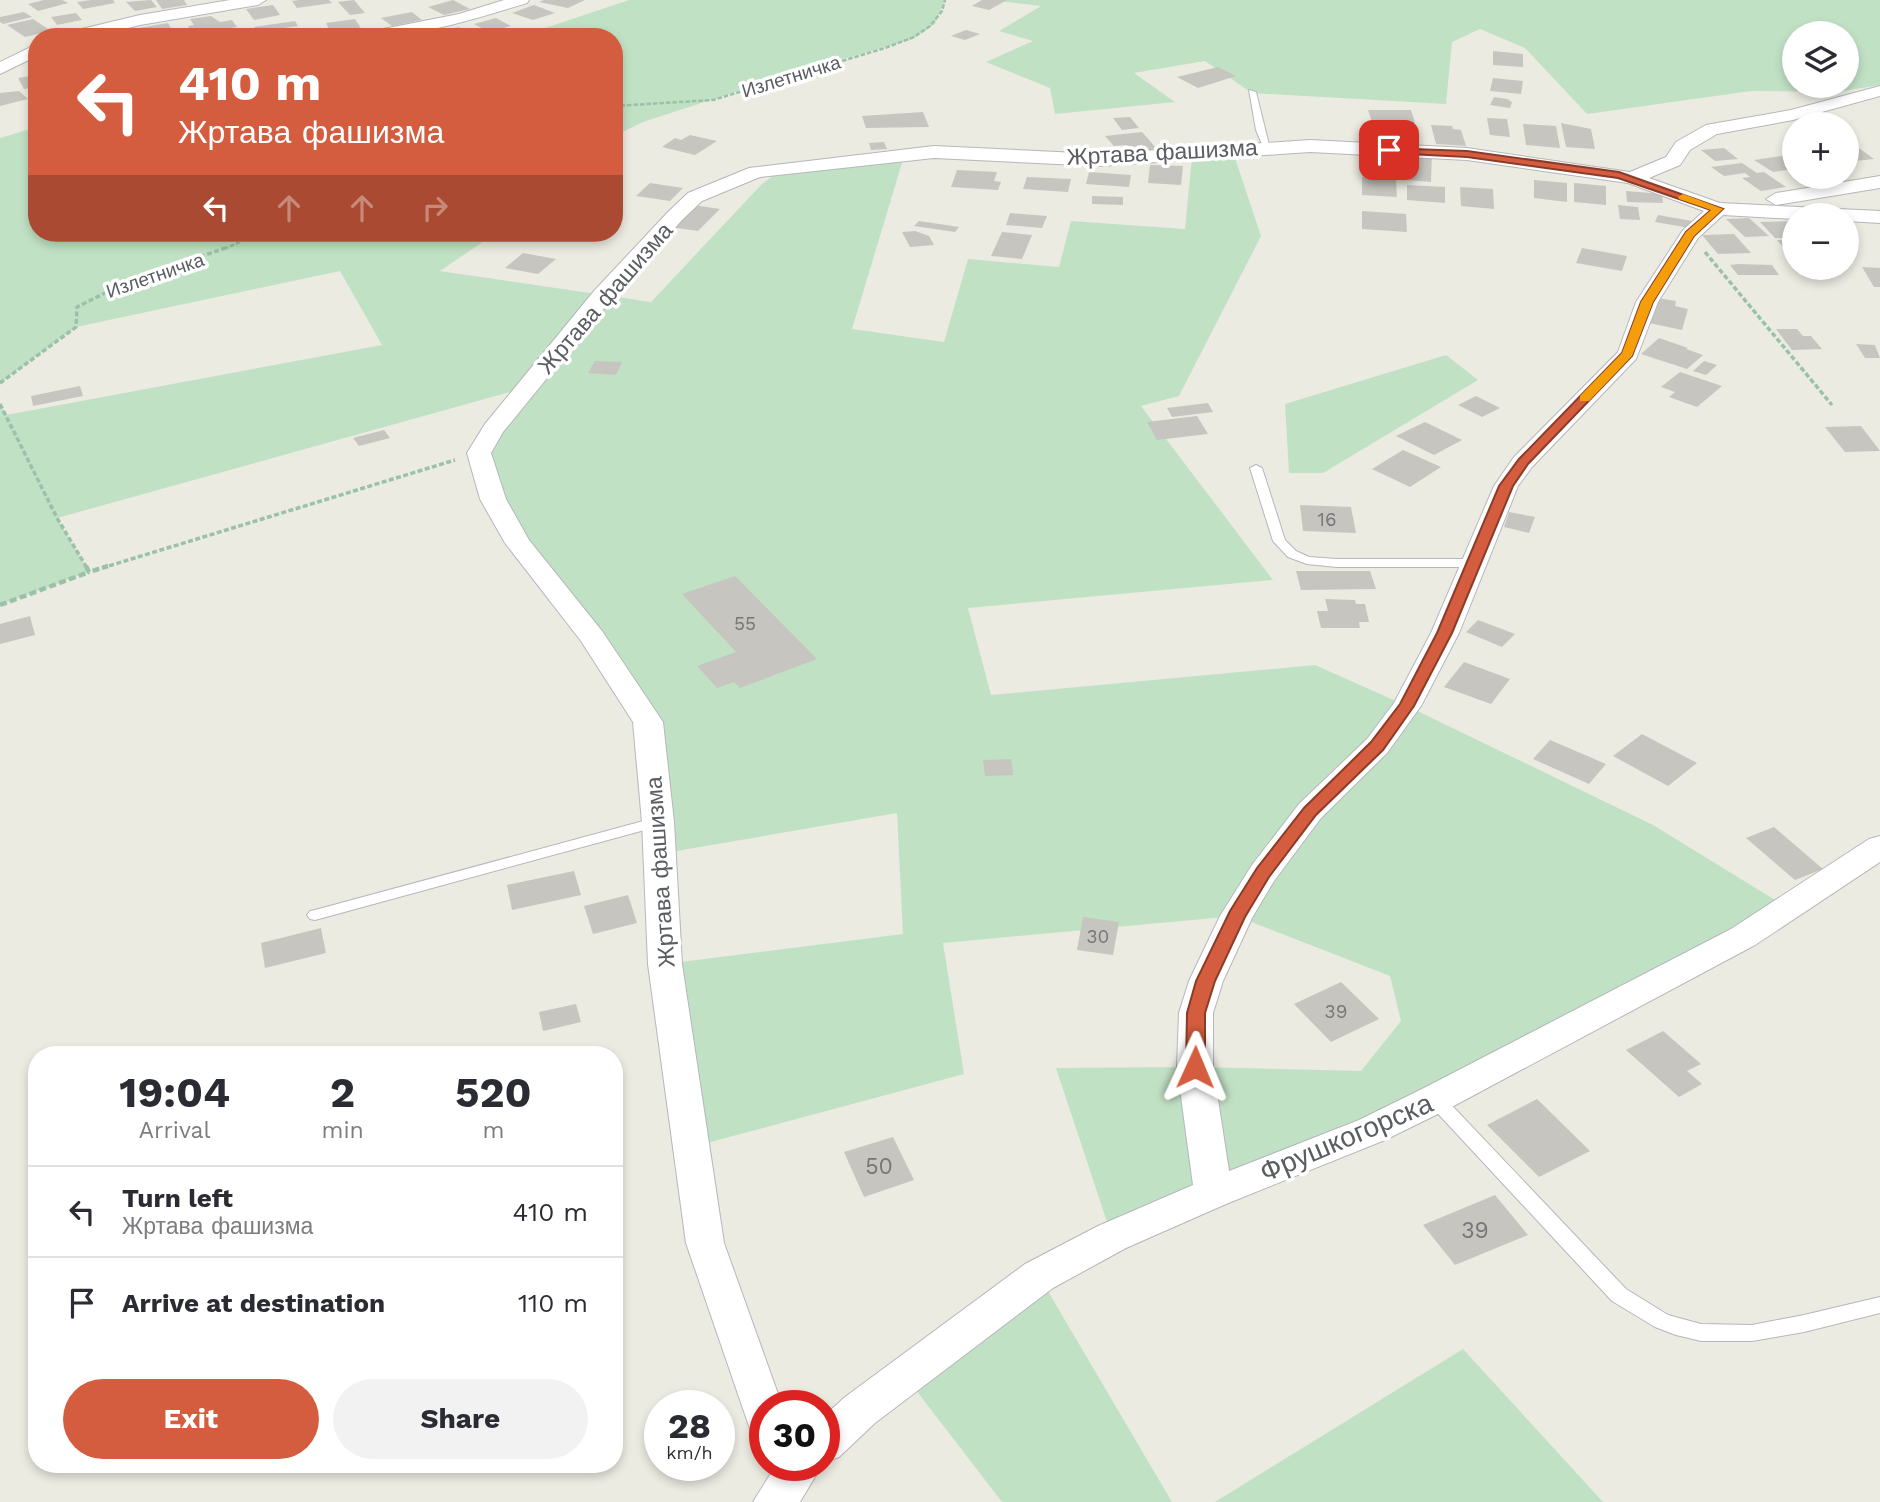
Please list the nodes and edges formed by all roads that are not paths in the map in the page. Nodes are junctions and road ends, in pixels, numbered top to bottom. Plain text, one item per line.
1 (258, 0) edge
2 (521, 0) edge
3 (107, 28) edge
4 (413, 28) edge
5 (28, 54) edge
6 (28, 65) edge
7 (4, 67) edge
8 (1880, 91) edge
9 (1252, 92) dead end
10 (1266, 147) junction
11 (1673, 161) junction
12 (1632, 178) junction
13 (1880, 182) edge
14 (1709, 206) junction
15 (1774, 212) junction
16 (1782, 212) edge
17 (1859, 216) edge
18 (1880, 217) edge
19 (1256, 468) dead end
20 (1474, 563) junction
21 (658, 822) junction
22 (1880, 847) edge
23 (315, 915) dead end
24 (1435, 1099) junction
25 (1213, 1193) junction
26 (1880, 1305) edge
27 (756, 1390) edge
28 (840, 1429) edge

1 - 3 street
2 - 4 street
5 - 7 street
6 - 7 street
8 - 11 street
9 - 10 lane
10 - 12 street, Жртава фашизма
10 - 21 street, Жртава фашизма
11 - 12 street
11 - 14 street
12 - 14 street, Жртава фашизма
13 - 15 street
14 - 15 street, Жртава фашизма
14 - 20 street
15 - 16 street, Жртава фашизма
17 - 18 street, Жртава фашизма
19 - 20 lane
20 - 25 street
21 - 23 lane
21 - 27 street, Жртава фашизма
22 - 24 street, Фрушкогорска
24 - 25 street, Фрушкогорска
24 - 26 lane
25 - 28 street, Фрушкогорска

